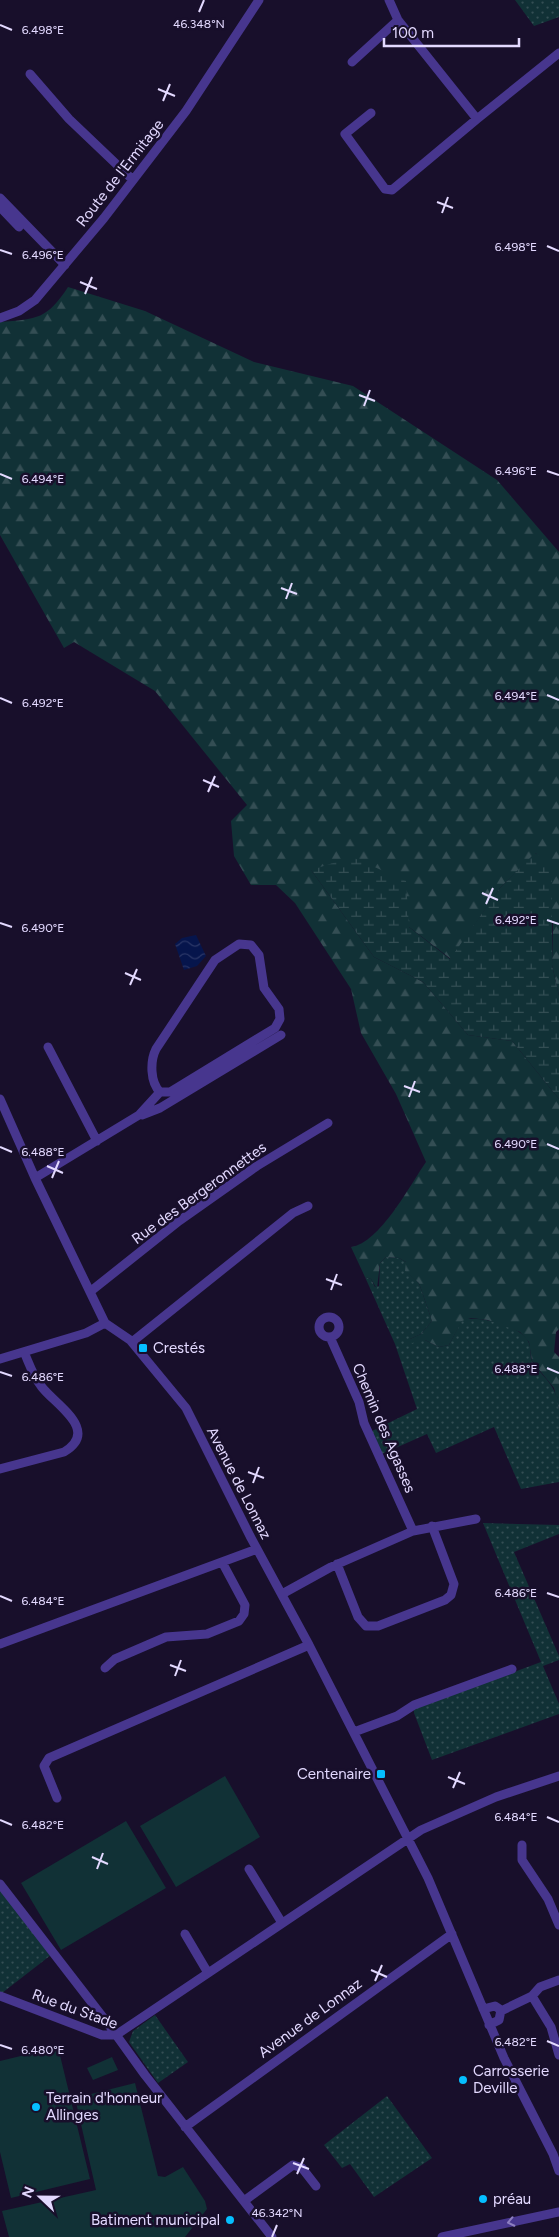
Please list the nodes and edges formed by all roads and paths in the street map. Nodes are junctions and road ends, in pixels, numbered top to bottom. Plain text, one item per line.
1 (260, 0) edge
2 (389, 0) edge
3 (398, 20) junction
4 (559, 53) edge
5 (352, 62) dead end
6 (30, 74) dead end
7 (371, 113) dead end
8 (477, 119) junction
9 (134, 180) junction
10 (0, 198) edge
11 (0, 207) edge
12 (64, 267) junction
13 (0, 318) edge
14 (282, 1035) dead end
15 (48, 1048) dead end
16 (160, 1092) junction
17 (0, 1099) edge
18 (139, 1115) junction
19 (328, 1122) dead end
20 (97, 1141) junction
21 (35, 1178) junction
22 (308, 1206) dead end
23 (91, 1291) junction
24 (105, 1323) junction
25 (330, 1337) dead end
26 (132, 1342) junction
27 (24, 1352) junction
28 (0, 1359) edge
29 (0, 1469) edge
30 (476, 1519) dead end
31 (432, 1526) junction
32 (413, 1531) junction
33 (257, 1549) junction
34 (222, 1562) junction
35 (337, 1564) junction
36 (282, 1594) junction
37 (0, 1644) edge
38 (309, 1645) junction
39 (105, 1668) dead end
40 (512, 1669) dead end
41 (354, 1732) junction
42 (559, 1776) edge
43 (57, 1798) dead end
44 (408, 1838) junction
45 (522, 1845) dead end
46 (249, 1869) dead end
47 (0, 1884) edge
48 (282, 1923) junction
49 (559, 1925) edge
50 (184, 1934) dead end
51 (452, 1934) junction
52 (208, 1973) junction
53 (559, 1980) edge
54 (0, 1996) edge
55 (532, 1996) junction
56 (483, 2009) junction
57 (501, 2011) junction
58 (490, 2024) junction
59 (116, 2035) junction
60 (559, 2055) edge
61 (186, 2127) junction
62 (559, 2172) edge
63 (316, 2186) dead end
64 (244, 2201) junction
65 (559, 2212) edge
66 (272, 2237) edge
67 (442, 2237) edge

1 - 9 street, Route de l'Ermitage
2 - 3 street
3 - 5 street
3 - 8 street
4 - 8 street
6 - 9 street
7 - 8 street
9 - 12 street, Route de l'Ermitage
10 - 12 street
11 - 12 street
12 - 13 street, Route de l'Ermitage
14 - 18 street
15 - 20 street
16 - 16 street
16 - 18 street
17 - 21 street
18 - 20 street
19 - 23 street, Rue des Bergeronnettes
20 - 21 street
21 - 23 street
22 - 26 street
23 - 24 street
24 - 26 street, Avenue de Lonnaz
24 - 27 street
25 - 32 street, Chemin des Agasses
26 - 33 street, Avenue de Lonnaz
27 - 28 street
27 - 29 street
30 - 31 street
31 - 32 street
31 - 35 street
32 - 35 street
33 - 34 street
33 - 36 street, Avenue de Lonnaz
34 - 37 street
34 - 39 street
35 - 36 street
36 - 38 street, Avenue de Lonnaz
38 - 41 street, Avenue de Lonnaz
38 - 43 street
40 - 41 street
41 - 44 street, Avenue de Lonnaz
42 - 44 street
44 - 48 street
44 - 51 street, Avenue de Lonnaz
45 - 49 street
46 - 48 street
47 - 59 street
48 - 52 street
50 - 52 street
51 - 56 street, Avenue de Lonnaz
51 - 61 street, Avenue de Lonnaz
52 - 59 street
53 - 55 street
54 - 59 street, Rue du Stade
55 - 57 street
55 - 60 street
56 - 57 street
56 - 58 street, Avenue de Lonnaz
57 - 58 street
58 - 62 street, Avenue de Lonnaz
59 - 61 street, Rue du Stade
61 - 64 street, Rue du Stade
63 - 64 street
64 - 66 street, Rue du Stade
65 -> 67 street

